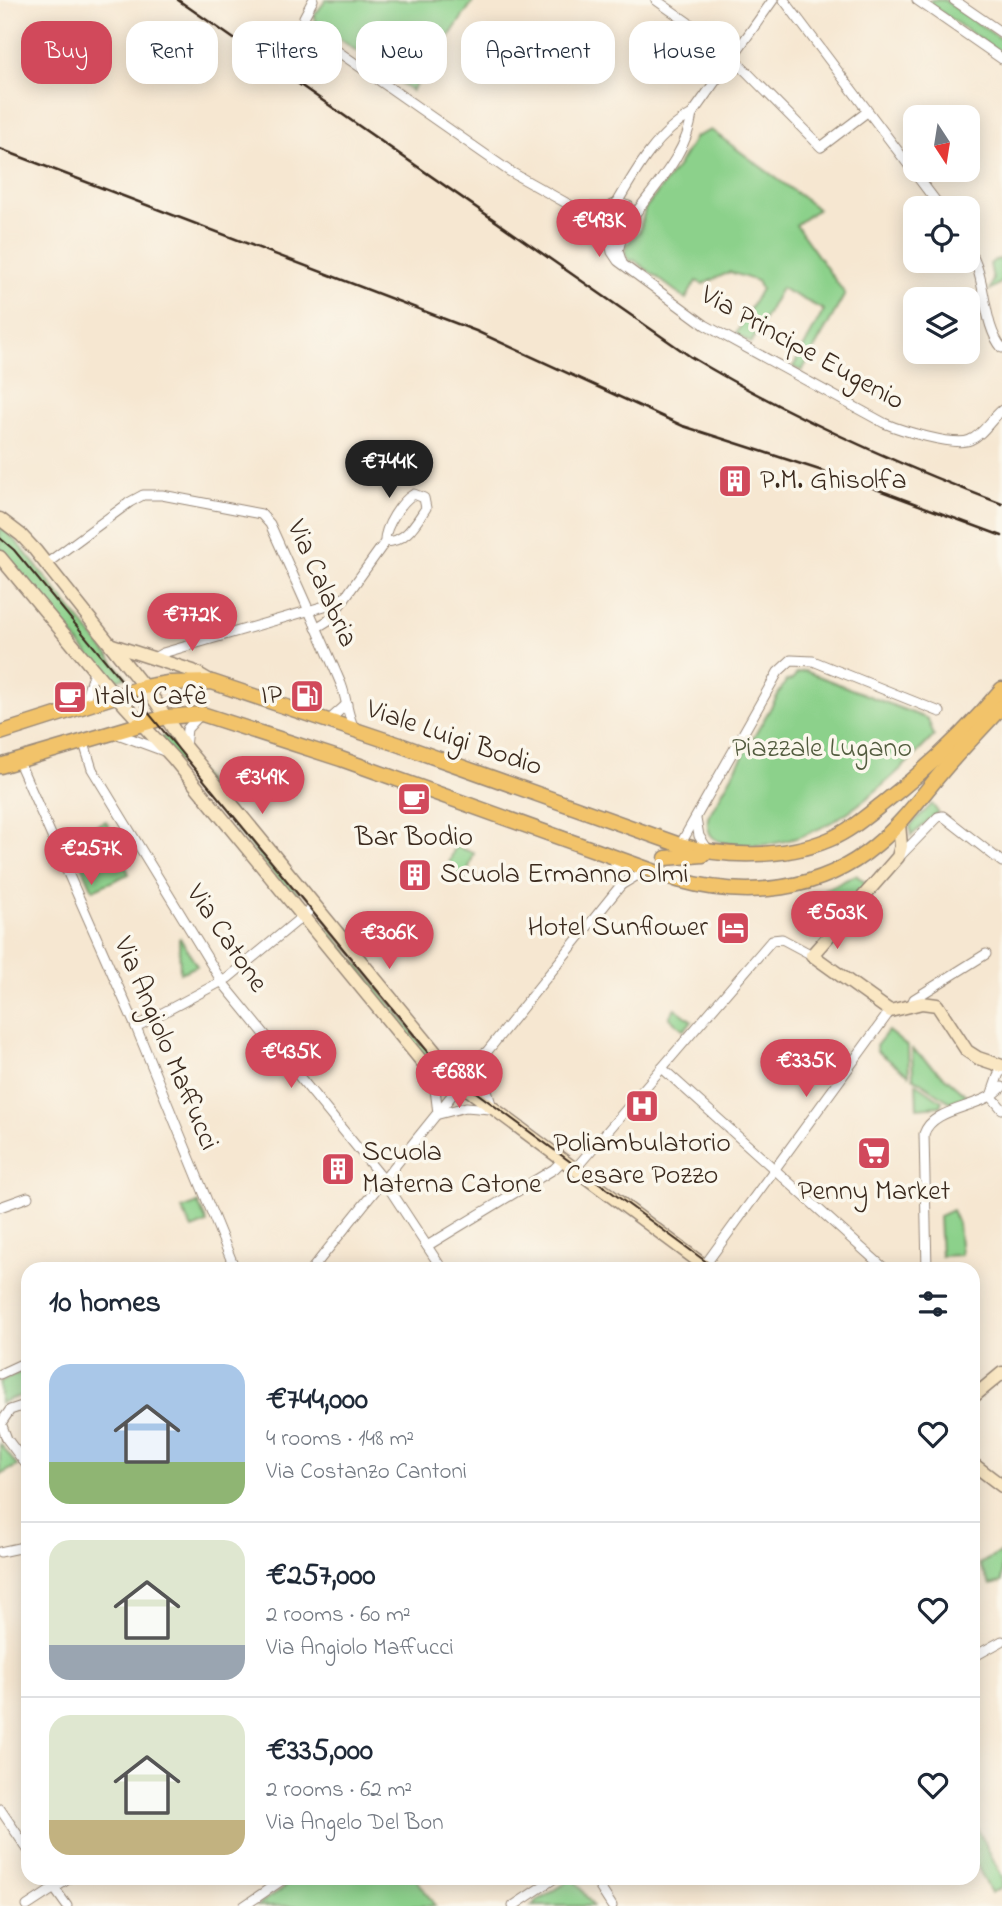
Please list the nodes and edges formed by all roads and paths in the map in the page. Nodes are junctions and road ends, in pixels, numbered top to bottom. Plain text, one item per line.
1 (313, 0) edge
2 (656, 0) edge
3 (773, 0) edge
4 (784, 0) edge
5 (917, 0) edge
6 (954, 0) edge
7 (686, 21) edge
8 (1002, 33) edge
9 (740, 46) edge
10 (1002, 59) edge
11 (740, 65) edge
12 (713, 84) edge
13 (867, 112) junction
14 (692, 114) junction
15 (666, 132) junction
16 (685, 141) junction
17 (932, 196) edge
18 (612, 205) junction
19 (575, 206) junction
20 (635, 214) junction
21 (602, 223) junction
22 (608, 232) junction
23 (622, 236) junction
24 (625, 267) junction
25 (980, 272) edge
26 (998, 333) edge
27 (1002, 348) edge
28 (1001, 410) edge
29 (0, 519) edge
30 (384, 542) junction
31 (0, 556) edge
32 (46, 564) junction
33 (344, 597) junction
34 (308, 610) junction
35 (316, 628) junction
36 (111, 645) junction
37 (154, 658) junction
38 (93, 671) junction
39 (212, 682) junction
40 (144, 687) junction
41 (1002, 689) edge
42 (116, 697) junction
43 (347, 704) junction
44 (1002, 706) edge
45 (83, 708) junction
46 (940, 712) dead end
47 (202, 714) junction
48 (166, 717) junction
49 (328, 720) junction
50 (139, 724) junction
51 (355, 730) junction
52 (113, 732) junction
53 (0, 733) edge
54 (83, 740) junction
55 (185, 747) junction
56 (168, 753) junction
57 (18, 760) junction
58 (939, 764) junction
59 (0, 766) edge
60 (696, 817) junction
61 (899, 824) junction
62 (920, 834) junction
63 (901, 841) junction
64 (680, 845) junction
65 (710, 852) junction
66 (732, 854) junction
67 (613, 856) junction
68 (898, 857) junction
69 (666, 858) junction
70 (1002, 862) edge
71 (648, 869) junction
72 (621, 885) junction
73 (315, 906) junction
74 (302, 916) junction
75 (986, 954) dead end
76 (812, 955) junction
77 (222, 982) junction
78 (933, 987) junction
79 (937, 1005) junction
80 (911, 1006) junction
81 (891, 1011) junction
82 (136, 1027) junction
83 (486, 1052) junction
84 (439, 1056) junction
85 (425, 1066) junction
86 (662, 1068) junction
87 (1002, 1068) edge
88 (460, 1085) junction
89 (1002, 1087) edge
90 (991, 1096) junction
91 (1002, 1109) edge
92 (499, 1113) junction
93 (435, 1117) junction
94 (563, 1160) junction
95 (575, 1169) junction
96 (773, 1169) junction
97 (383, 1179) junction
98 (28, 1197) dead end
99 (0, 1207) edge
100 (427, 1245) junction
101 (229, 1262) edge
102 (318, 1262) edge
103 (438, 1262) edge
104 (697, 1262) edge
105 (709, 1262) edge
106 (877, 1262) edge
107 (927, 1262) edge
108 (21, 1364) edge
109 (1002, 1373) edge
110 (0, 1374) edge
111 (980, 1391) edge
112 (21, 1406) edge
113 (21, 1457) edge
114 (980, 1469) edge
115 (1002, 1486) edge
116 (21, 1548) edge
117 (0, 1552) edge
118 (1002, 1641) edge
119 (980, 1653) edge
120 (0, 1809) edge
121 (21, 1840) edge
122 (52, 1885) edge
123 (59, 1885) edge
124 (275, 1885) edge
125 (544, 1885) edge
126 (598, 1885) edge
127 (54, 1888) junction
128 (27, 1906) edge
129 (67, 1906) edge
130 (244, 1906) edge
131 (513, 1906) edge
132 (612, 1906) edge

1 - 19 street, Via Principe Eugenio
2 - 7 street
3 - 9 street
4 - 13 street
5 - 10 street
6 - 8 street
11 - 13 street
12 - 14 street
13 - 17 street
14 - 15 street
14 - 16 street
15 - 16 street
15 - 18 street
16 - 20 street
18 - 19 street, Via Principe Eugenio
18 - 20 street, Via Principe Eugenio
18 - 21 street
19 - 21 street, Via Principe Eugenio
20 - 23 street
21 - 22 street, Via Principe Eugenio
22 - 23 street
22 - 24 street, Via Principe Eugenio
23 - 24 street
24 - 28 street, Via Principe Eugenio
25 - 26 street
26 - 27 street
29 - 32 street
30 - 30 street
30 - 33 street
31 - 38 street
32 - 34 street, Via Calabria
32 - 36 street
33 - 34 street
33 - 35 street
34 - 35 street, Via Calabria
34 - 37 street
35 - 43 street, Via Calabria
36 - 37 street
36 - 40 street
37 - 39 street
38 - 42 street
38 - 45 street
39 - 40 main road, Viale Luigi Bodio
39 - 49 main road, Viale Luigi Bodio
40 - 42 main road, Viale Luigi Bodio
40 - 48 street
41 - 58 main road
42 - 45 main road, Viale Luigi Bodio
42 - 50 street
43 - 49 street
43 - 51 street, Via Calabria
44 - 58 main road
45 - 53 main road, Viale Luigi Bodio
46 - 60 street
47 - 48 main road
47 - 55 street
47 - 67 main road, Viale Luigi Bodio
48 - 50 main road
48 - 55 street
49 - 51 main road, Viale Luigi Bodio
50 - 52 main road
50 - 56 street
51 - 64 main road, Viale Luigi Bodio
52 - 54 main road
52 - 56 street
54 - 57 main road
54 - 77 street, Via Catone
55 - 73 street
56 - 74 street
57 - 59 main road
57 - 82 street, Via Angiolo Maffucci
58 - 61 main road
58 - 66 main road
60 - 64 street
60 - 65 street
61 - 63 street
61 - 71 main road
62 - 63 street
62 - 68 street
62 - 70 street
63 - 68 street
64 - 65 main road
64 - 69 main road
65 - 66 main road
66 - 69 main road
67 - 71 main road, Viale Luigi Bodio
67 - 72 street
68 - 76 street
69 - 71 main road
71 - 72 street
72 - 83 street
73 - 74 street
73 - 84 street
74 - 77 street
74 - 85 street
75 - 78 street
76 - 81 street
76 - 86 street
77 - 82 street
77 - 97 street, Via Catone
78 - 79 street
78 - 80 street
79 - 80 street
79 - 87 street
80 - 81 street
81 - 96 street
82 - 101 street, Via Angiolo Maffucci
83 - 84 street
83 - 88 street
83 - 92 street
84 - 88 street
85 - 88 street
85 - 93 street
86 - 95 street
86 - 96 street
87 - 90 street
88 - 92 street
88 - 93 street
89 - 90 street
90 - 91 street
90 - 107 street
92 - 93 street
92 - 94 street
93 - 97 street
94 - 95 street
94 - 100 street
95 - 104 street
96 - 105 street
96 - 106 street
97 - 100 street, Via Catone
97 - 102 street
98 - 99 street
100 - 103 street, Via Catone
108 - 110 street
109 - 111 street
112 - 113 street
114 - 115 street
116 - 117 street
118 - 119 street
120 - 121 street
122 - 127 street
123 - 127 street
124 - 130 street
125 - 131 street
126 - 132 street
127 - 128 street
127 - 129 street

